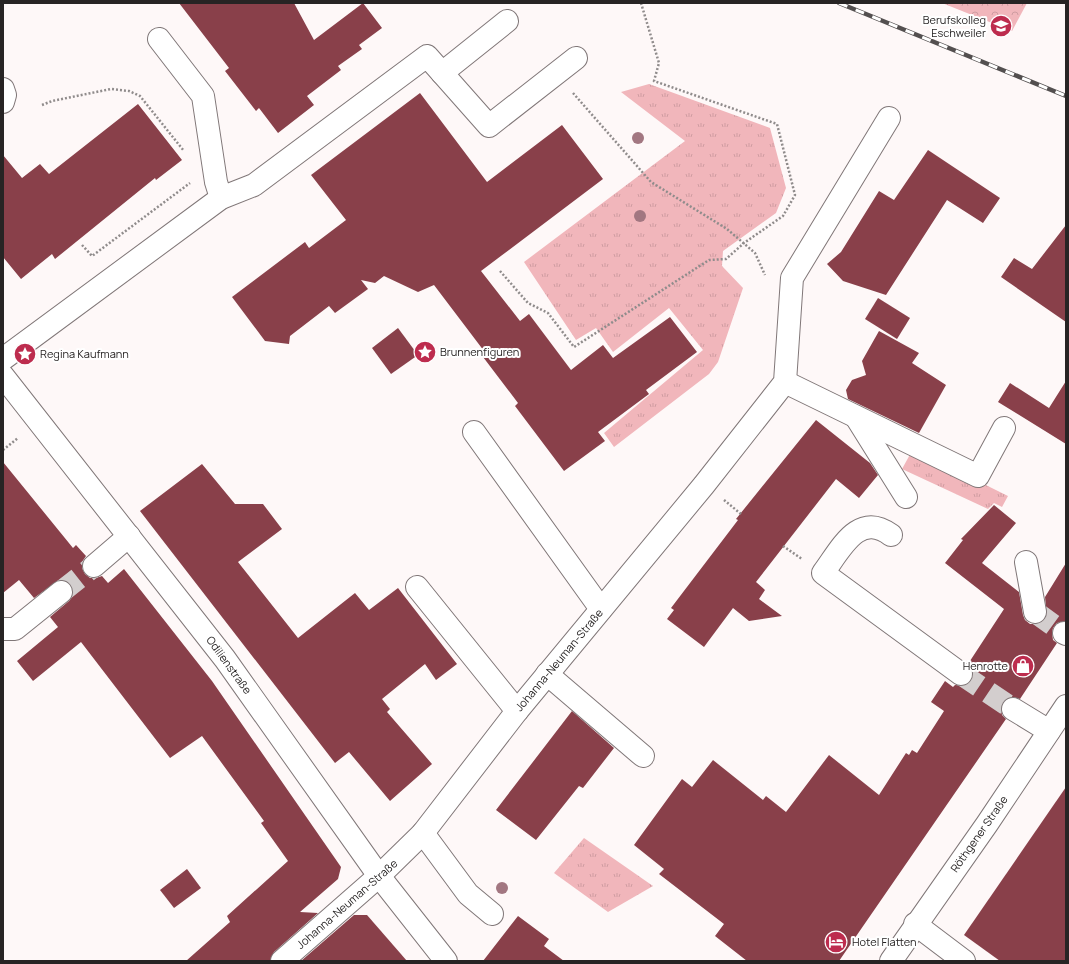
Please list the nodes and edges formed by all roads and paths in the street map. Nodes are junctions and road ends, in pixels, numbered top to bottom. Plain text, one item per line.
1 (641, 3) edge
2 (507, 21) dead end
3 (159, 39) dead end
4 (576, 58) dead end
5 (442, 72) junction
6 (556, 74) junction
7 (3, 89) edge
8 (3, 102) edge
9 (42, 105) dead end
10 (889, 118) dead end
11 (186, 153) dead end
12 (194, 180) dead end
13 (221, 198) junction
14 (744, 243) junction
15 (82, 245) dead end
16 (500, 271) dead end
17 (768, 281) dead end
18 (3, 360) edge
19 (3, 376) edge
20 (785, 382) junction
21 (856, 417) junction
22 (1004, 428) dead end
23 (474, 432) dead end
24 (10, 445) dead end
25 (3, 450) edge
26 (906, 497) dead end
27 (891, 535) dead end
28 (129, 536) junction
29 (1026, 562) dead end
30 (94, 566) tunnel mouth
31 (417, 587) dead end
32 (61, 592) tunnel mouth
33 (601, 609) junction
34 (1035, 612) tunnel mouth
35 (3, 629) edge
36 (547, 674) junction
37 (962, 674) tunnel mouth
38 (1066, 706) edge
39 (1014, 709) tunnel mouth
40 (517, 711) junction
41 (1049, 731) junction
42 (642, 756) dead end
43 (423, 833) junction
44 (379, 876) junction
45 (492, 914) dead end
46 (915, 924) junction
47 (282, 961) edge
48 (446, 961) edge
49 (891, 961) edge
50 (964, 961) edge

1 - 14 path
2 - 5 main road
3 - 13 main road
4 - 6 main road
5 - 6 main road
5 - 13 main road
6 - 14 path
7 - 8 main road
9 - 11 path
10 - 20 main road
12 - 15 path
13 - 18 main road
14 - 16 path
14 - 17 path
19 - 28 main road, Odilienstraße
20 - 21 main road
20 - 33 main road, Johanna-Neuman-Straße
21 - 22 main road
21 - 26 main road
23 - 33 main road
24 - 25 path
27 - 37 main road
28 - 30 main road
28 - 44 main road, Odilienstraße
29 - 34 main road
31 - 40 main road
32 - 35 main road
33 - 36 main road, Johanna-Neuman-Straße
36 - 40 main road, Johanna-Neuman-Straße
36 - 42 main road
38 - 41 main road, Röthgener Straße
39 - 41 main road
40 - 43 main road, Johanna-Neuman-Straße
41 - 46 main road, Röthgener Straße
43 - 44 main road, Johanna-Neuman-Straße
43 - 45 main road
44 - 47 main road, Johanna-Neuman-Straße
44 - 48 main road, Odilienstraße
46 - 49 main road, Röthgener Straße
46 - 50 main road

